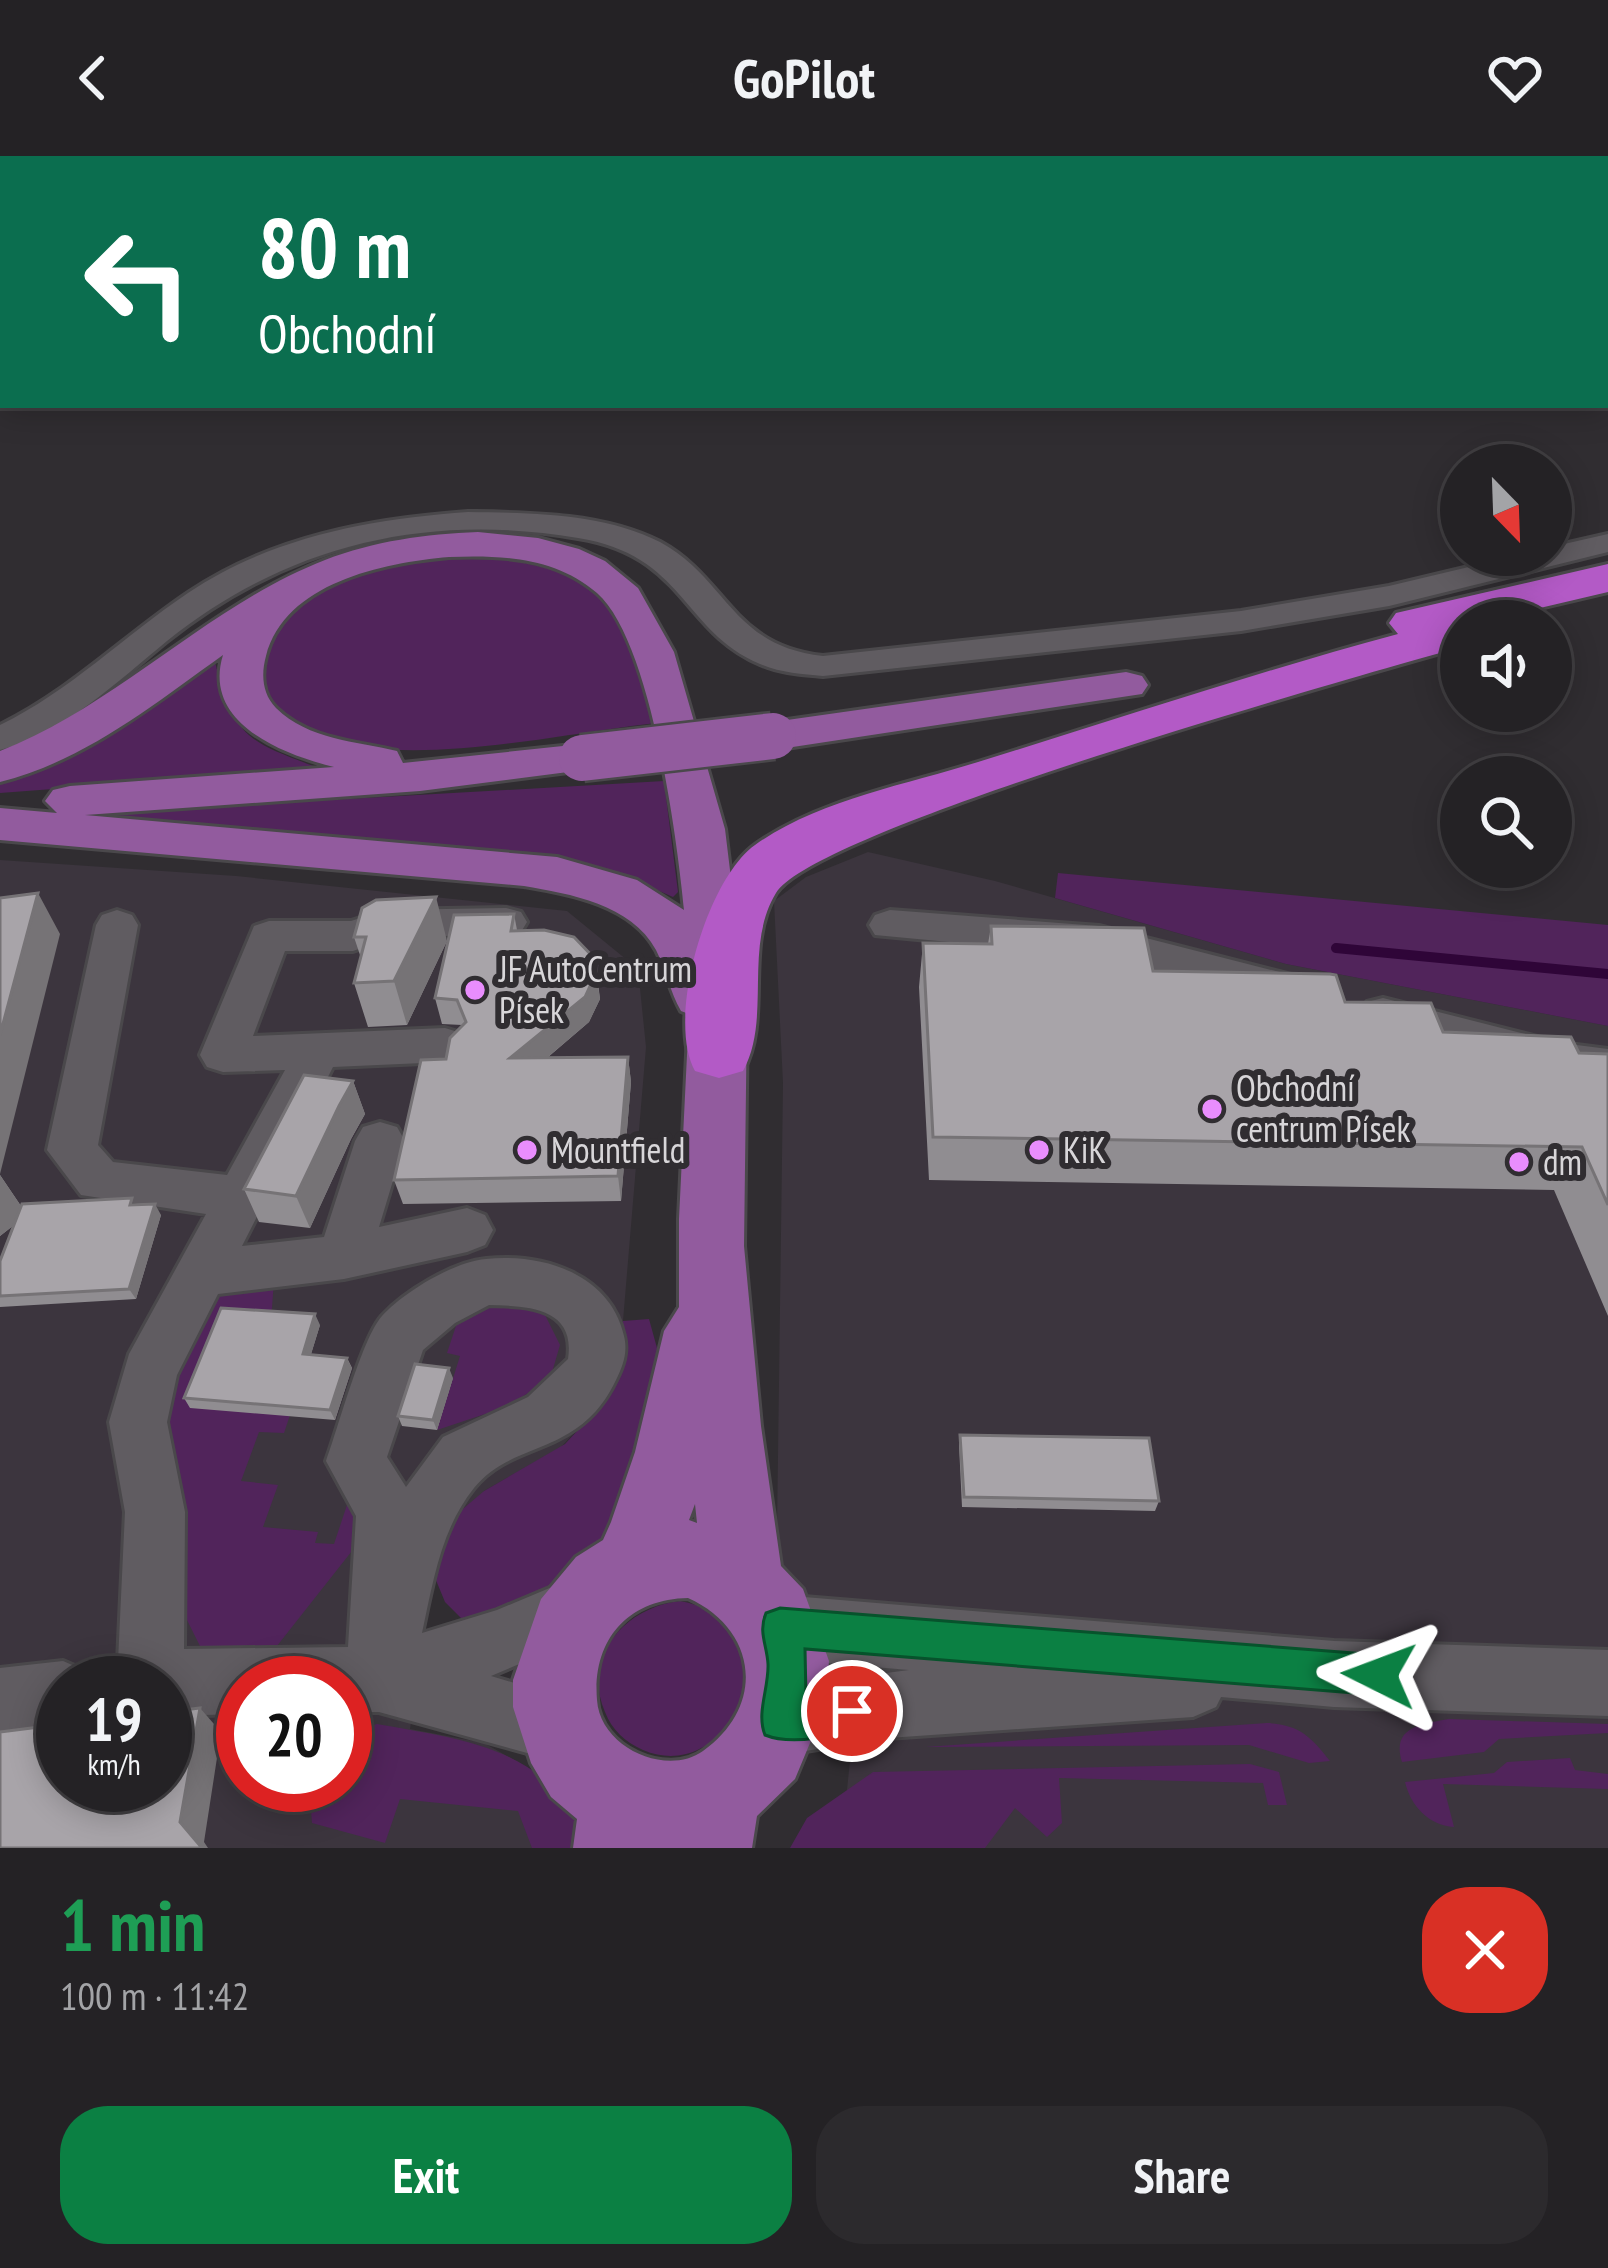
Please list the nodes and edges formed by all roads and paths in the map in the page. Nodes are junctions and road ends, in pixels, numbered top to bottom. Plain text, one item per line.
1 (1608, 543) edge
2 (1608, 578) edge
3 (1608, 596) edge
4 (280, 601) junction
5 (1572, 605) edge
6 (1440, 634) edge
7 (1440, 637) edge
8 (1126, 685) junction
9 (0, 739) edge
10 (582, 758) junction
11 (0, 768) edge
12 (0, 805) edge
13 (0, 824) edge
14 (506, 922) edge
15 (890, 925) dead end
16 (117, 926) dead end
17 (445, 1045) edge
18 (318, 1052) junction
19 (718, 1053) junction
20 (1608, 1067) edge
21 (380, 1141) dead end
22 (241, 1197) junction
23 (466, 1230) dead end
24 (344, 1257) junction
25 (712, 1268) junction
26 (201, 1273) junction
27 (607, 1587) junction
28 (762, 1603) junction
29 (152, 1656) edge
30 (1334, 1674) junction
31 (379, 1679) junction
32 (192, 1682) edge
33 (1608, 1683) edge
34 (36, 1697) edge
35 (0, 1701) edge
36 (780, 1720) junction
37 (560, 1728) junction
38 (712, 1819) edge
39 (621, 1822) edge

1 - 9 street
2 - 8 highway
3 - 5 highway
4 - 10 main road
4 - 11 main road
4 - 19 main road
6 - 8 highway
7 - 19 highway
8 - 10 main road, bridge
10 - 12 main road
13 - 19 main road
14 - 18 street
15 - 20 street
16 - 22 street
17 - 18 street
18 - 22 street
19 - 25 main road
21 - 24 street
22 - 26 street
23 - 24 street
24 - 26 street
25 - 27 main road
25 - 28 main road
26 - 29 street
27 - 28 main road
27 - 31 street
27 - 37 main road
28 - 30 street
28 - 36 main road
30 - 33 street
30 - 36 street
31 - 31 street
31 - 32 street
31 - 37 street
34 - 35 street
36 - 38 main road
37 - 39 main road
38 - 39 main road

